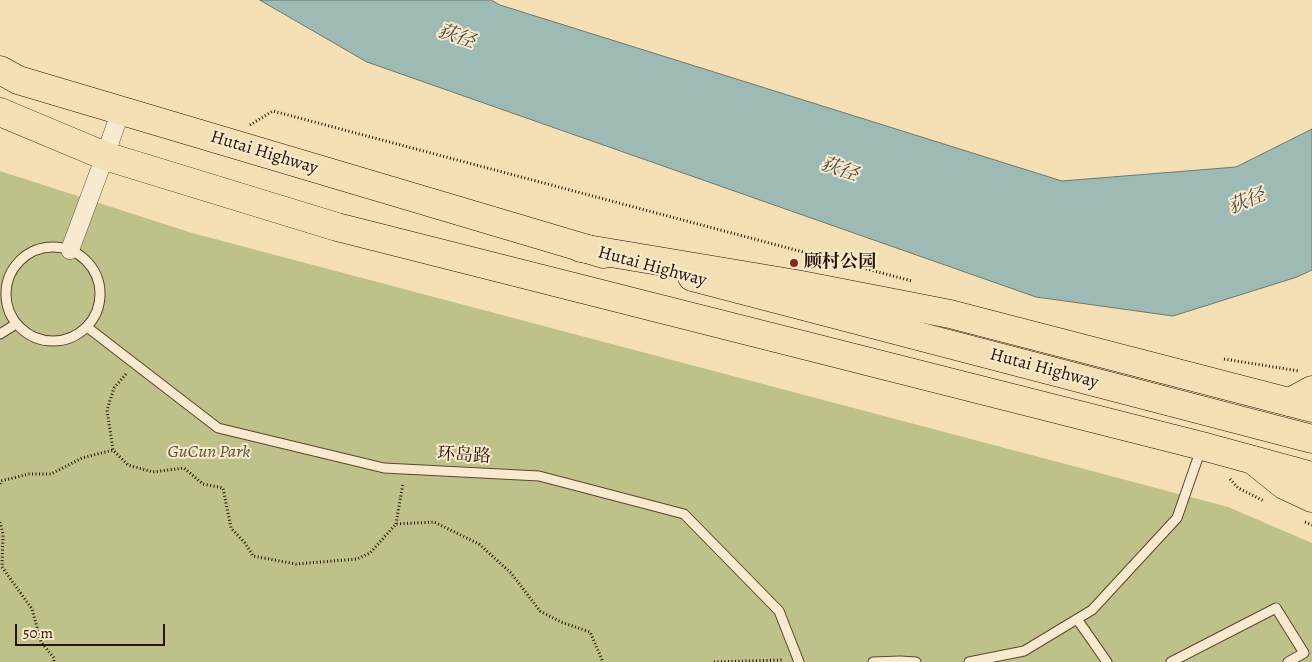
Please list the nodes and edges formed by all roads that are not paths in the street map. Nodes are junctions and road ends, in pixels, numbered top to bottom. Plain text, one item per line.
1 (0, 70) edge
2 (121, 110) junction
3 (0, 112) edge
4 (105, 156) junction
5 (581, 248) junction
6 (70, 250) junction
7 (16, 324) junction
8 (87, 327) junction
9 (0, 334) edge
10 (1304, 393) edge
11 (1312, 438) edge
12 (1202, 446) junction
13 (1253, 460) junction
14 (1312, 476) edge
15 (1312, 498) edge
16 (1077, 619) junction
17 (1187, 654) junction
18 (799, 661) edge
19 (873, 662) edge
20 (916, 662) edge
21 (969, 662) edge
22 (1107, 662) edge
23 (1171, 662) edge
24 (1192, 662) edge
25 (1288, 662) edge

1 - 2 main road, Hutai Highway
2 - 4 street
2 - 5 main road, Hutai Highway
3 - 4 main road, Hutai Highway
4 - 6 street
4 - 12 main road, Hutai Highway
5 - 10 main road
5 - 11 main road, Hutai Highway
6 - 7 lane
6 - 8 lane
7 - 8 lane
7 - 9 lane
8 - 18 lane, 环岛路
12 - 13 main road, Hutai Highway
12 - 16 lane
13 - 14 main road, Hutai Highway
13 - 15 main road
16 - 21 lane
16 - 22 lane
17 - 23 lane
17 - 24 lane
17 - 25 lane
19 - 20 lane

